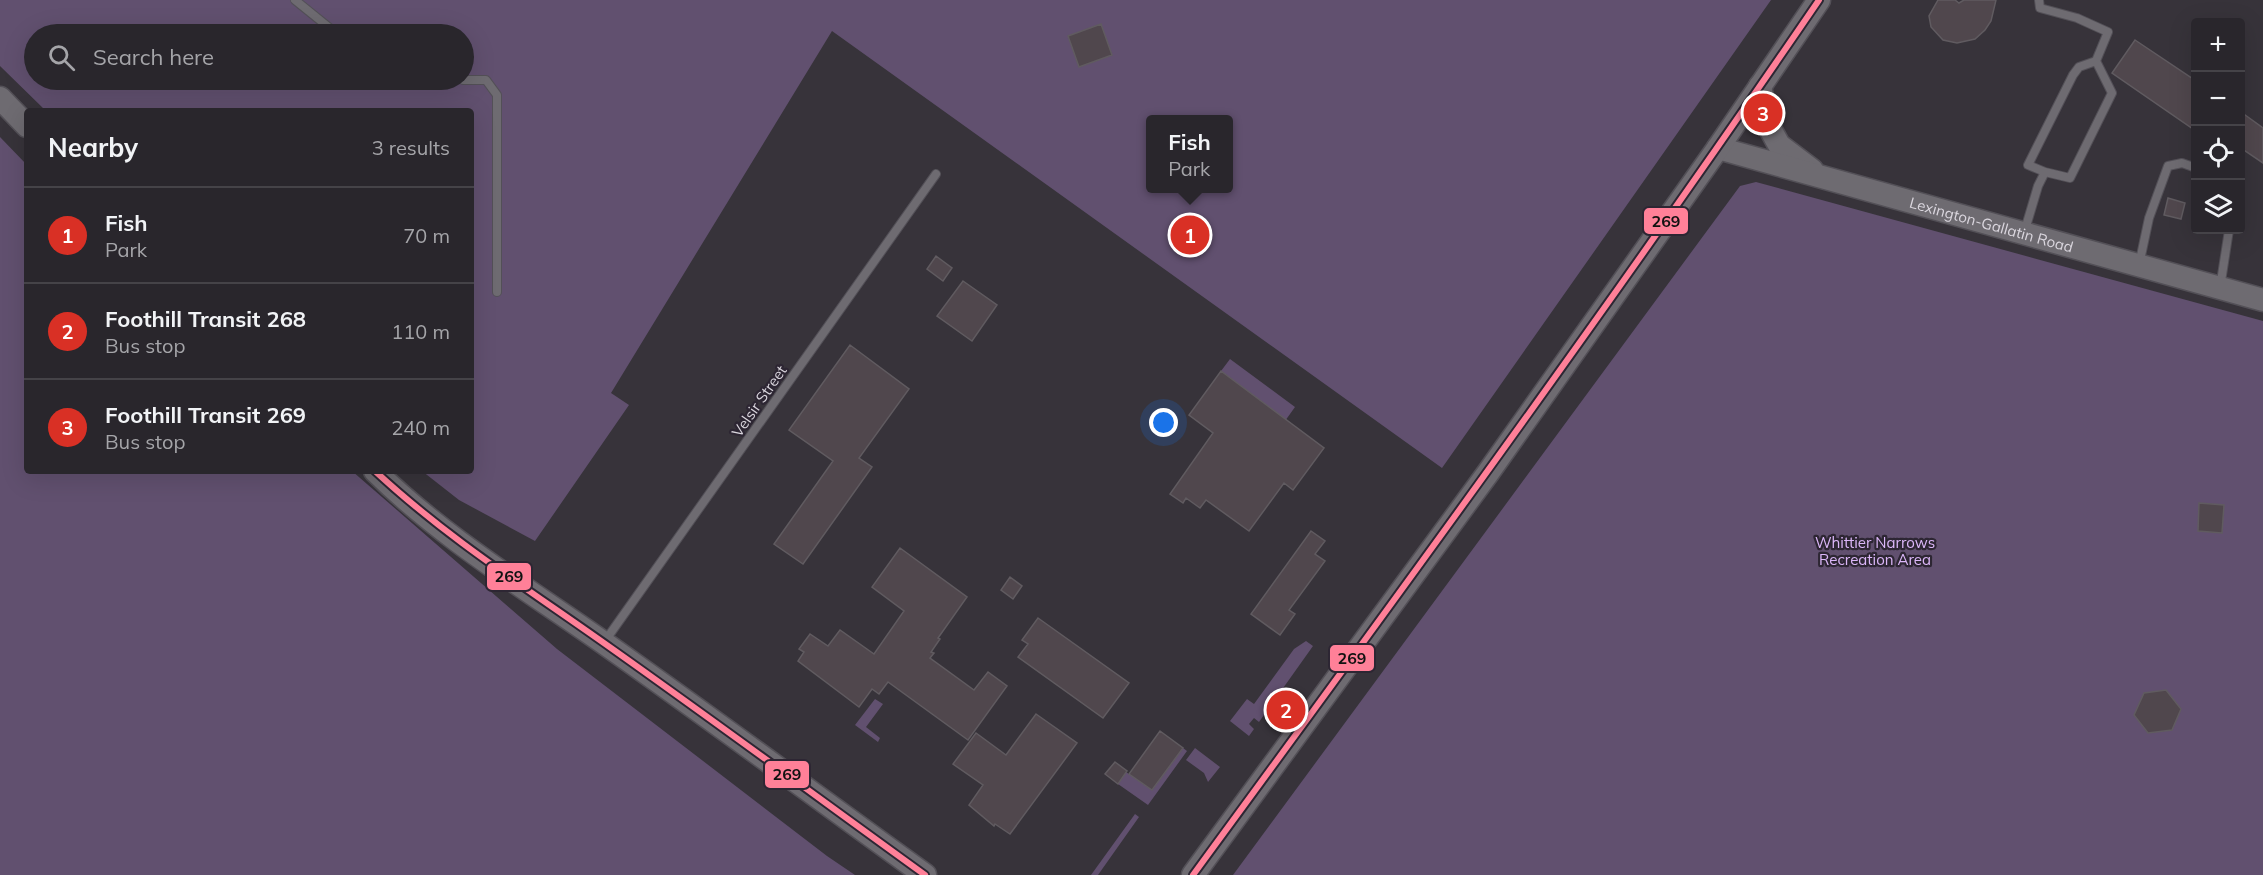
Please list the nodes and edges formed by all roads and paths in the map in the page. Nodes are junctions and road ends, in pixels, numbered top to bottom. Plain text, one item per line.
1 (296, 0) edge
2 (1819, 0) edge
3 (2039, 0) edge
4 (325, 24) edge
5 (2096, 61) junction
6 (474, 80) edge
7 (1760, 86) junction
8 (0, 99) edge
9 (24, 123) edge
10 (1718, 148) junction
11 (2191, 166) edge
12 (2044, 172) junction
13 (936, 174) dead end
14 (1820, 177) junction
15 (2024, 234) junction
16 (2228, 234) edge
17 (2139, 266) junction
18 (2220, 289) junction
19 (497, 292) dead end
20 (2263, 300) edge
21 (378, 474) edge
22 (604, 643) junction
23 (925, 875) edge
24 (1193, 875) edge

1 - 4 lane
2 - 7 main road
3 - 5 lane
5 - 12 lane
5 - 12 lane
6 - 19 lane
7 - 10 main road
7 - 14 main road
8 - 9 main road
10 - 14 main road, Lexington-Gallatin Road
10 - 24 main road
11 - 17 lane
12 - 15 lane
13 - 22 lane, Velsir Street
14 - 15 main road, Lexington-Gallatin Road
15 - 17 main road, Lexington-Gallatin Road
16 - 18 lane
17 - 18 main road, Lexington-Gallatin Road
18 - 20 main road, Lexington-Gallatin Road
21 - 22 main road
22 - 23 main road

